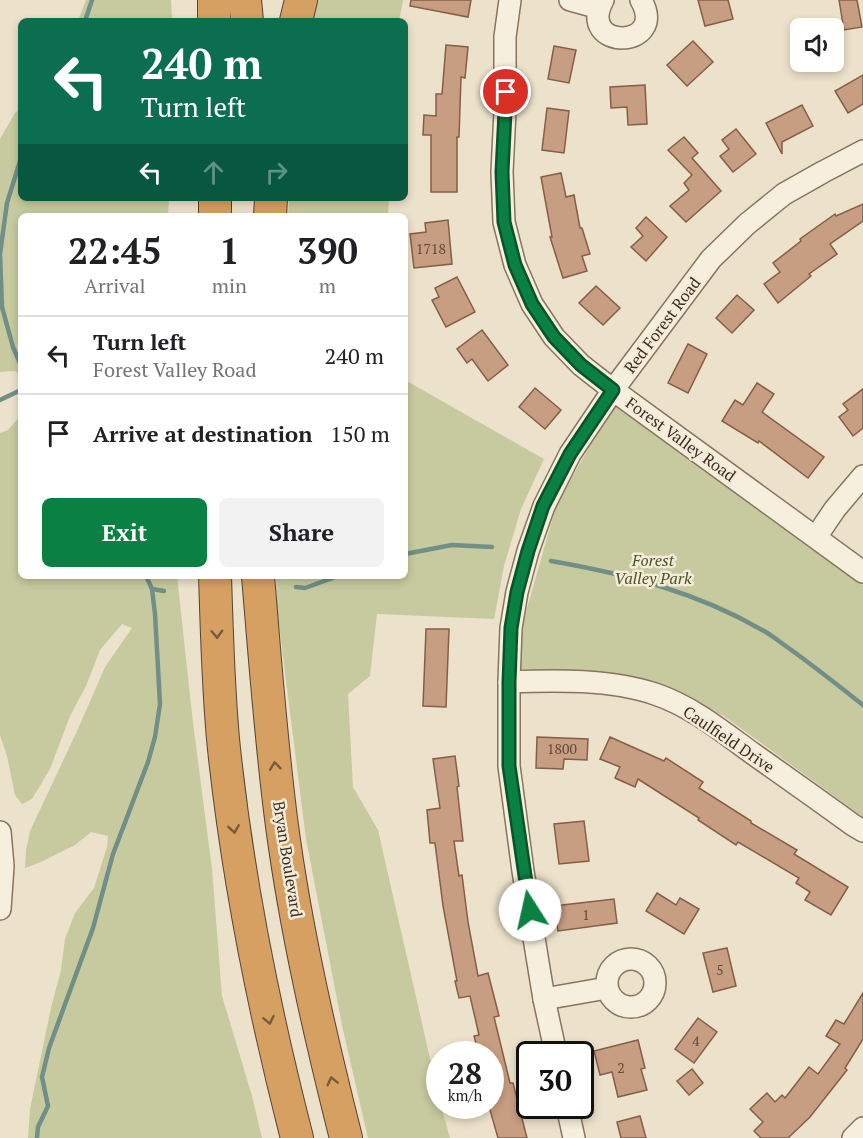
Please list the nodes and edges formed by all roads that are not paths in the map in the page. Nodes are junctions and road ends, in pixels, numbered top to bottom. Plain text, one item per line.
1 (214, 0) edge
2 (245, 0) edge
3 (300, 0) edge
4 (510, 0) edge
5 (570, 0) edge
6 (641, 0) edge
7 (601, 4) edge
8 (214, 18) edge
9 (247, 18) edge
10 (297, 18) edge
11 (863, 151) edge
12 (613, 390) junction
13 (863, 476) edge
14 (816, 537) junction
15 (863, 572) edge
16 (215, 579) edge
17 (258, 579) edge
18 (509, 682) junction
19 (863, 831) edge
20 (0, 832) edge
21 (1, 866) edge
22 (0, 909) edge
23 (607, 988) dead end
24 (544, 999) junction
25 (553, 1041) edge
26 (570, 1119) edge
27 (863, 1128) edge
28 (297, 1138) edge
29 (346, 1138) edge
30 (574, 1138) edge
31 (853, 1138) edge

1 - 8 highway
2 - 9 highway
3 - 10 highway
4 - 12 street, Forest Valley Road
5 - 7 street
6 - 7 street
11 - 12 street, Red Forest Road
12 - 14 street, Forest Valley Road
12 - 18 street, Red Forest Road
13 - 14 street
14 - 15 street, Forest Valley Road
16 -> 28 highway
29 -> 17 highway, Bryan Boulevard
18 - 19 street, Caulfield Drive
18 - 24 street, Red Forest Road
20 - 21 street
21 - 22 street
23 - 24 street
24 - 25 street, Red Forest Road
26 - 30 street
27 - 31 street

